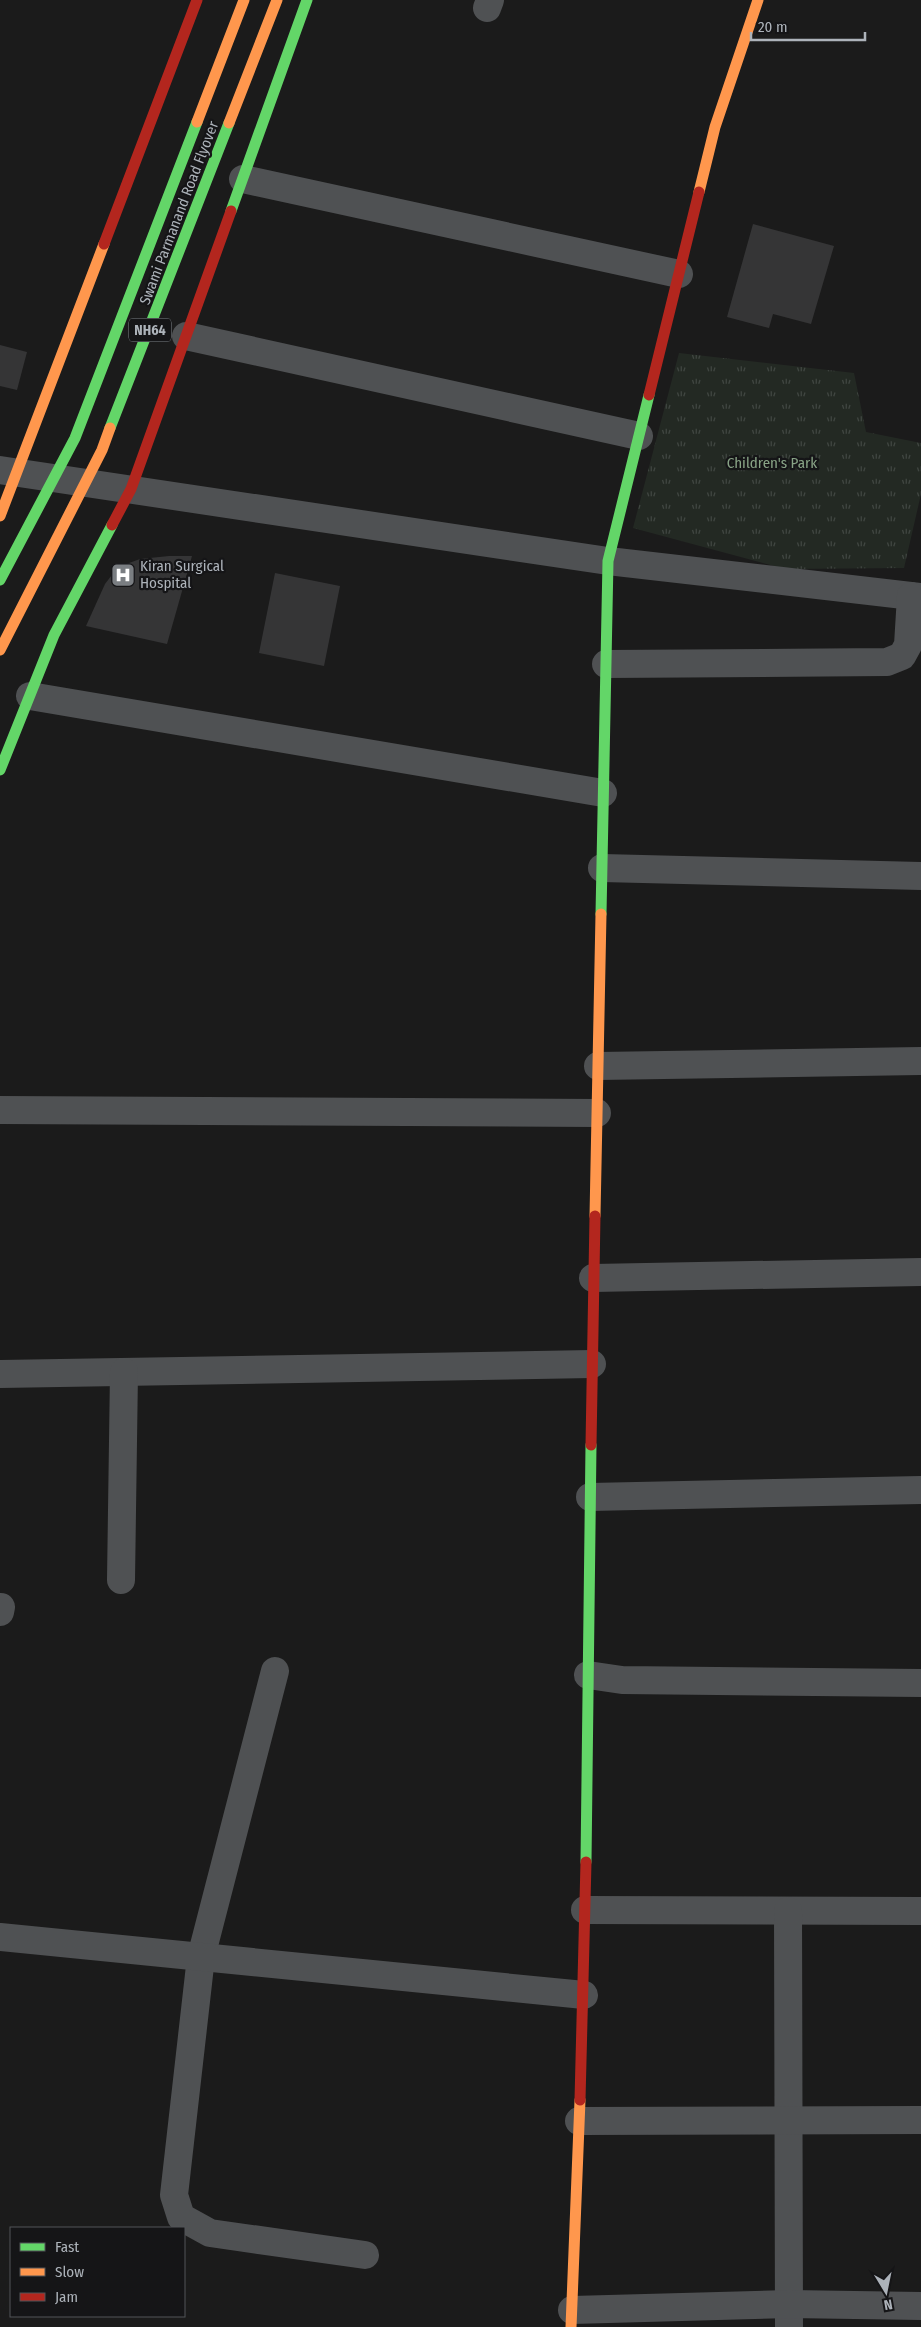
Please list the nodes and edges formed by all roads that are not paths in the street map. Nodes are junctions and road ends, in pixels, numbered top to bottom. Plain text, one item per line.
1 (197, 0) edge
2 (244, 0) edge
3 (277, 0) edge
4 (307, 0) edge
5 (758, 0) edge
6 (243, 179) junction
7 (679, 274) junction
8 (186, 336) junction
9 (639, 436) junction
10 (9, 471) edge
11 (131, 489) junction
12 (0, 516) edge
13 (608, 561) junction
14 (0, 580) edge
15 (916, 596) edge
16 (0, 650) edge
17 (606, 664) junction
18 (30, 696) junction
19 (0, 770) edge
20 (603, 793) junction
21 (602, 868) junction
22 (921, 876) edge
23 (921, 1061) edge
24 (598, 1066) junction
25 (0, 1110) edge
26 (597, 1113) junction
27 (921, 1272) edge
28 (593, 1278) junction
29 (592, 1364) junction
30 (124, 1372) junction
31 (0, 1374) edge
32 (921, 1490) edge
33 (590, 1497) junction
34 (121, 1580) dead end
35 (1, 1607) edge
36 (0, 1612) edge
37 (275, 1671) dead end
38 (588, 1675) junction
39 (921, 1683) edge
40 (585, 1910) junction
41 (788, 1910) junction
42 (921, 1911) edge
43 (0, 1937) edge
44 (201, 1957) junction
45 (584, 1995) junction
46 (788, 2119) junction
47 (580, 2120) junction
48 (921, 2120) edge
49 (365, 2255) dead end
50 (921, 2306) edge
51 (789, 2315) edge
52 (572, 2318) edge

1 - 10 main road
2 - 14 main road, Swami Parmanand Road Flyover / NH64, bridge
3 - 16 main road, Swami Parmanand Road Flyover / NH64, bridge
4 - 6 main road
5 - 7 main road
6 - 7 street
6 - 8 main road
7 - 9 main road
8 - 9 street
8 - 11 main road
9 - 13 main road
10 - 11 street
10 - 12 main road
11 - 13 street
11 - 18 main road
13 - 15 street
13 - 17 main road
15 - 17 street
17 - 20 main road
18 - 19 main road
18 - 20 street
20 - 21 main road
21 - 22 street
21 - 24 main road
23 - 24 street
24 - 26 main road
25 - 26 street
26 - 28 main road
27 - 28 street
28 - 29 main road
29 - 30 street
29 - 33 main road
30 - 31 street
30 - 34 street
32 - 33 street
33 - 38 main road
35 - 36 street
37 - 44 street
38 - 39 street
38 - 40 main road
40 - 41 street
40 - 45 main road
41 - 42 street
41 - 46 street
43 - 44 street
44 - 45 street
44 - 49 street
45 - 47 main road
46 - 47 street
46 - 48 street
46 - 51 street
47 - 52 main road
50 - 51 street
51 - 52 street

